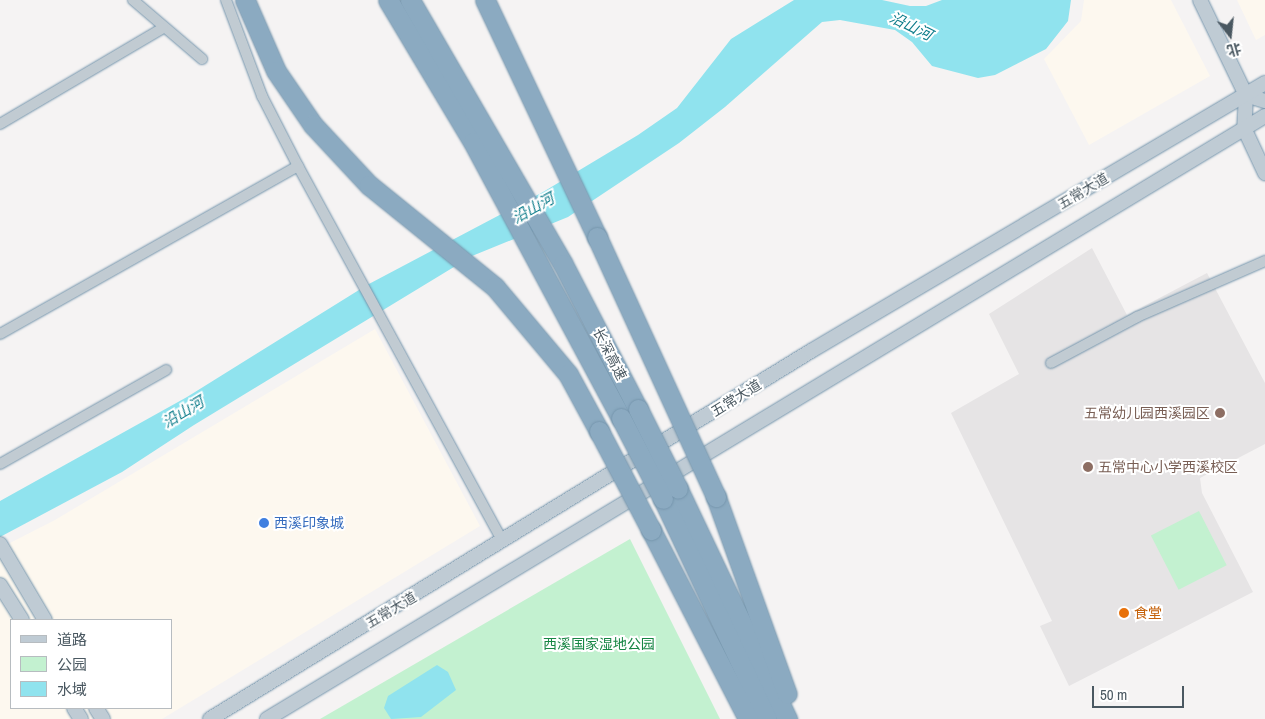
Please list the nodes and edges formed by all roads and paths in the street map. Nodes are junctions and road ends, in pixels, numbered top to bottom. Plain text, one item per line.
1 (133, 0) edge
2 (226, 0) edge
3 (245, 0) edge
4 (388, 0) edge
5 (410, 0) edge
6 (421, 0) edge
7 (485, 0) edge
8 (1200, 0) edge
9 (162, 28) junction
10 (202, 59) dead end
11 (1265, 83) edge
12 (1246, 95) junction
13 (1265, 101) edge
14 (1265, 116) edge
15 (0, 124) edge
16 (487, 128) junction
17 (1244, 128) junction
18 (298, 166) junction
19 (1265, 173) edge
20 (1265, 261) edge
21 (0, 334) edge
22 (1051, 364) dead end
23 (166, 370) dead end
24 (0, 464) edge
25 (671, 494) junction
26 (503, 542) junction
27 (0, 544) edge
28 (0, 585) edge
29 (21, 619) edge
30 (44, 619) edge
31 (210, 719) edge
32 (268, 719) edge
33 (748, 719) edge
34 (767, 719) edge
35 (787, 719) edge
36 (796, 719) edge

1 - 9 street
2 - 18 street
3 - 33 highway, bridge
4 - 25 highway, 长深高速, bridge
5 - 16 highway, 长深高速
6 - 16 highway
7 - 36 highway, bridge
8 - 12 main road
9 - 10 street
9 - 15 street
11 - 12 main road, 五常大道
12 - 13 main road
12 - 17 main road
12 - 26 main road, 五常大道
14 - 17 main road
16 - 25 highway, 长深高速, bridge
17 - 19 main road
17 - 32 main road
18 - 21 street
18 - 26 street
20 - 22 street
23 - 24 street
25 - 34 highway, 长深高速
25 - 35 highway, 长深高速
26 - 31 main road, 五常大道
27 - 30 main road
28 - 29 main road

